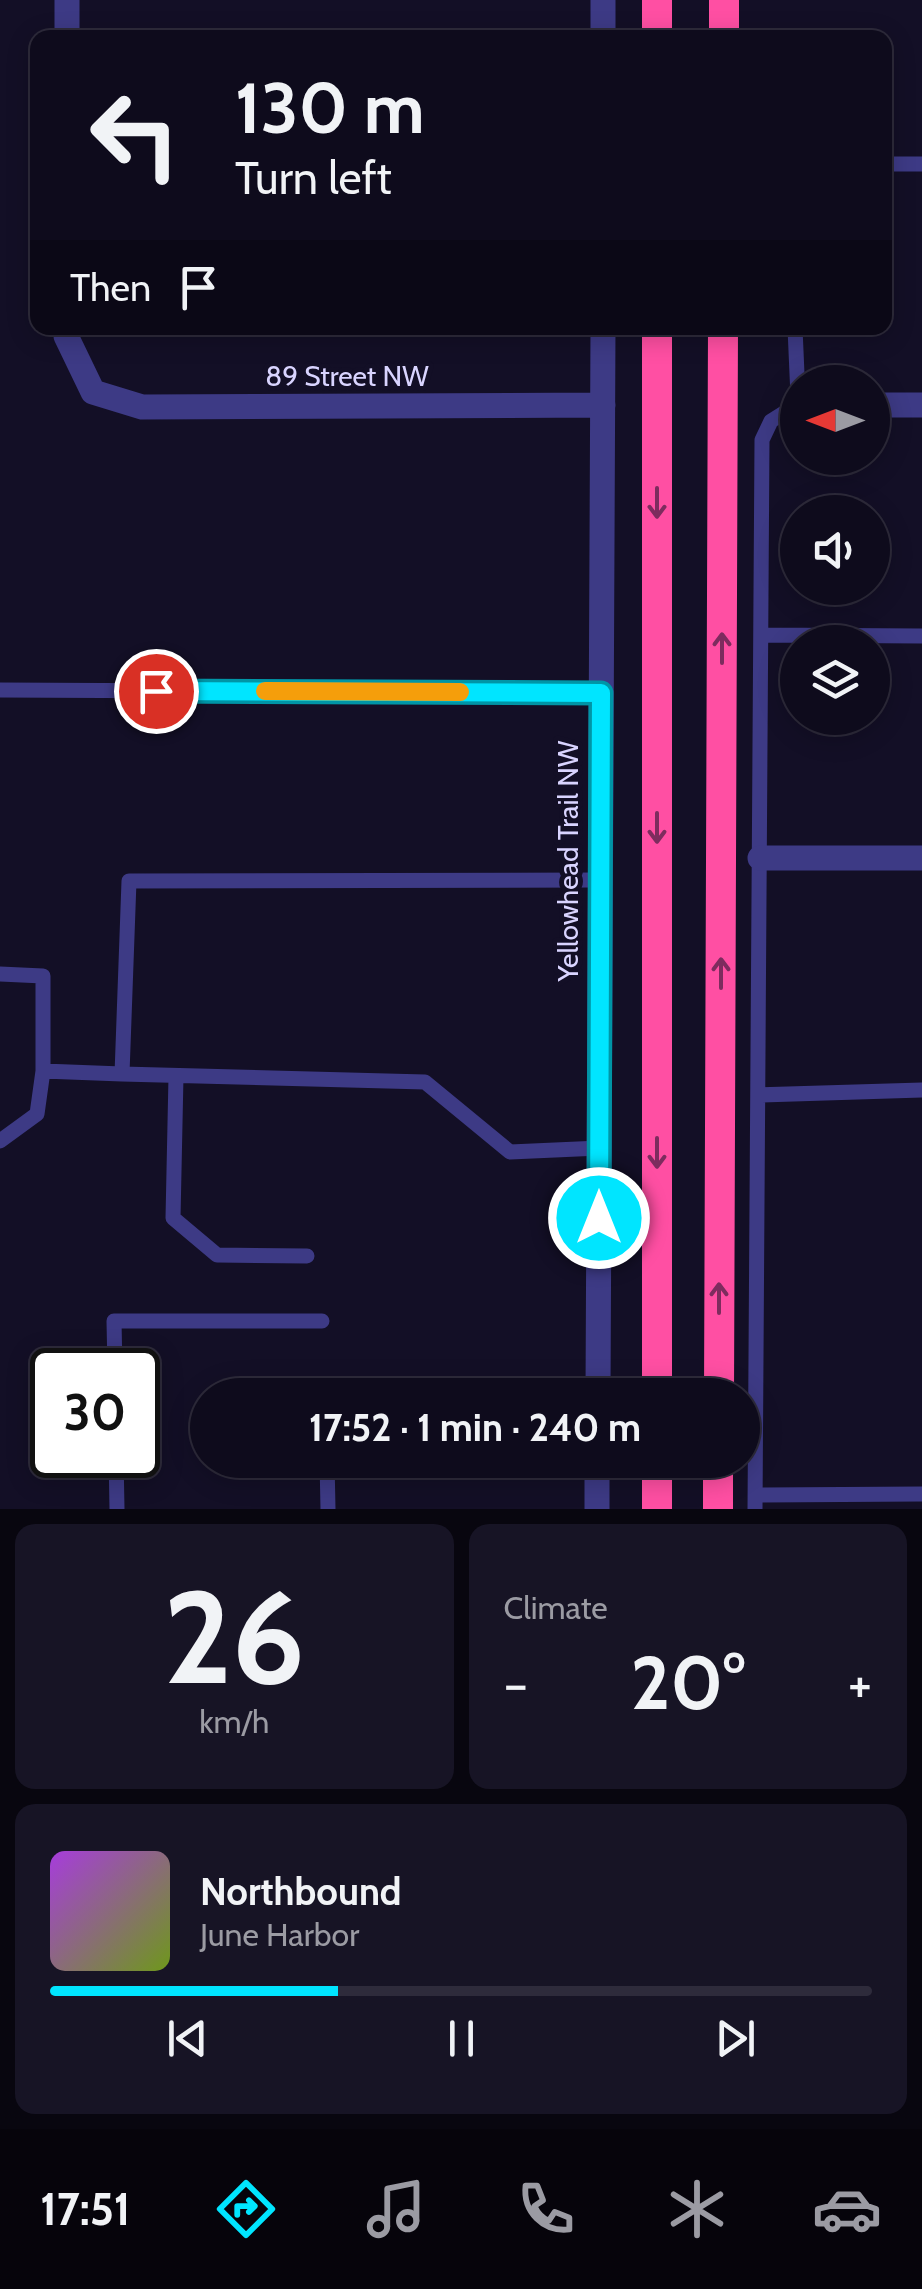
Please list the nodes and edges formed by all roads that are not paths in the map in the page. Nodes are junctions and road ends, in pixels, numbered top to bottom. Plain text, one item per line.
1 (67, 0) edge
2 (603, 0) edge
3 (657, 0) edge
4 (724, 0) edge
5 (67, 30) edge
6 (603, 30) edge
7 (657, 30) edge
8 (724, 30) edge
9 (892, 164) edge
10 (922, 164) edge
11 (66, 335) edge
12 (603, 335) edge
13 (657, 335) edge
14 (723, 335) edge
15 (794, 335) edge
16 (796, 365) edge
17 (603, 405) junction
18 (890, 405) edge
19 (922, 405) edge
20 (780, 414) edge
21 (762, 635) junction
22 (922, 636) edge
23 (0, 690) edge
24 (601, 693) junction
25 (760, 858) junction
26 (922, 858) edge
27 (601, 880) junction
28 (0, 974) edge
29 (43, 1070) junction
30 (122, 1074) junction
31 (176, 1076) junction
32 (922, 1090) edge
33 (758, 1095) junction
34 (0, 1141) edge
35 (600, 1148) junction
36 (307, 1256) dead end
37 (322, 1321) dead end
38 (114, 1348) edge
39 (598, 1378) edge
40 (657, 1378) edge
41 (719, 1378) edge
42 (116, 1478) edge
43 (327, 1478) edge
44 (597, 1478) edge
45 (657, 1478) edge
46 (718, 1478) edge
47 (922, 1494) edge
48 (755, 1502) edge
49 (117, 1509) edge
50 (328, 1509) edge
51 (597, 1509) edge
52 (657, 1509) edge
53 (718, 1509) edge

1 - 5 street
2 - 6 street
3 - 7 highway
4 - 8 highway
9 - 10 lane
11 - 17 street, 89 Street NW
12 - 17 street, Yellowhead Trail NW
13 -> 40 highway
41 -> 14 highway
15 - 16 lane
17 - 24 street, Yellowhead Trail NW
18 - 19 street
20 - 21 lane
21 - 22 lane
21 - 25 lane
23 - 24 lane
24 - 27 street, Yellowhead Trail NW
25 - 26 street
25 - 33 lane
27 - 30 lane
27 - 35 street, Yellowhead Trail NW
28 - 29 lane
29 - 30 lane
29 - 34 lane
30 - 31 lane
31 - 35 lane
31 - 36 lane
32 - 33 lane
33 - 48 lane
35 - 39 street, Yellowhead Trail NW
37 - 38 lane
42 - 49 lane
43 - 50 lane
44 - 51 street
45 - 52 highway
46 - 53 highway
47 - 48 lane

